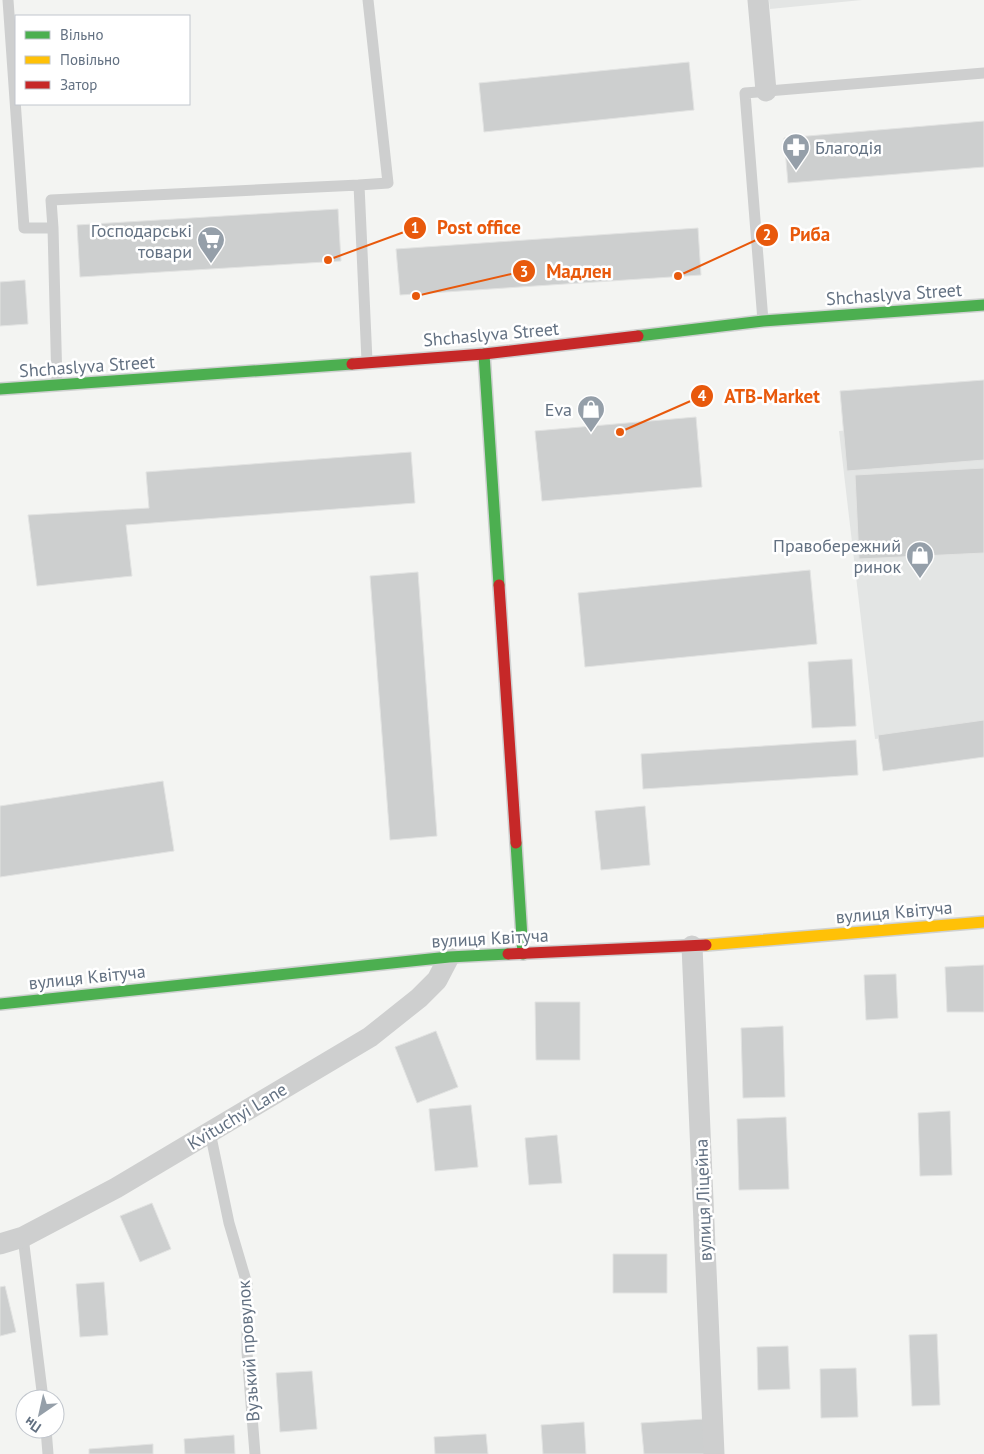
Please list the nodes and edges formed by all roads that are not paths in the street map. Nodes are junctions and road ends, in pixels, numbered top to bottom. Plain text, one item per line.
1 (8, 0) edge
2 (368, 0) edge
3 (758, 0) edge
4 (984, 73) edge
5 (766, 91) junction
6 (15, 100) edge
7 (15, 105) edge
8 (359, 185) junction
9 (53, 228) junction
10 (984, 304) edge
11 (762, 321) junction
12 (484, 354) junction
13 (367, 362) junction
14 (57, 386) junction
15 (0, 389) edge
16 (984, 922) edge
17 (692, 946) junction
18 (523, 954) junction
19 (449, 957) junction
20 (0, 1004) edge
21 (210, 1132) junction
22 (23, 1237) junction
23 (0, 1244) edge
24 (42, 1389) edge
25 (47, 1439) edge
26 (48, 1454) edge
27 (255, 1454) edge
28 (714, 1454) edge

1 - 6 lane
2 - 8 lane
3 - 5 street
4 - 5 lane
5 - 11 lane
7 - 9 lane
8 - 9 lane
8 - 13 lane
9 - 14 lane
10 - 11 street, Shchaslyva Street
11 - 12 street, Shchaslyva Street
12 - 13 street, Shchaslyva Street
12 - 18 street
13 - 14 street, Shchaslyva Street
14 - 15 street, Shchaslyva Street
16 - 17 street, вулиця Квітуча
17 - 18 street, вулиця Квітуча
17 - 28 street, вулиця Ліцейна
18 - 19 street, вулиця Квітуча
19 - 20 street, вулиця Квітуча
19 - 21 street, Kvituchyi Lane
21 - 22 street, Kvituchyi Lane
21 - 27 lane, Вузький провулок
22 - 23 street, Kvituchyi Lane
22 - 24 lane
25 - 26 lane

